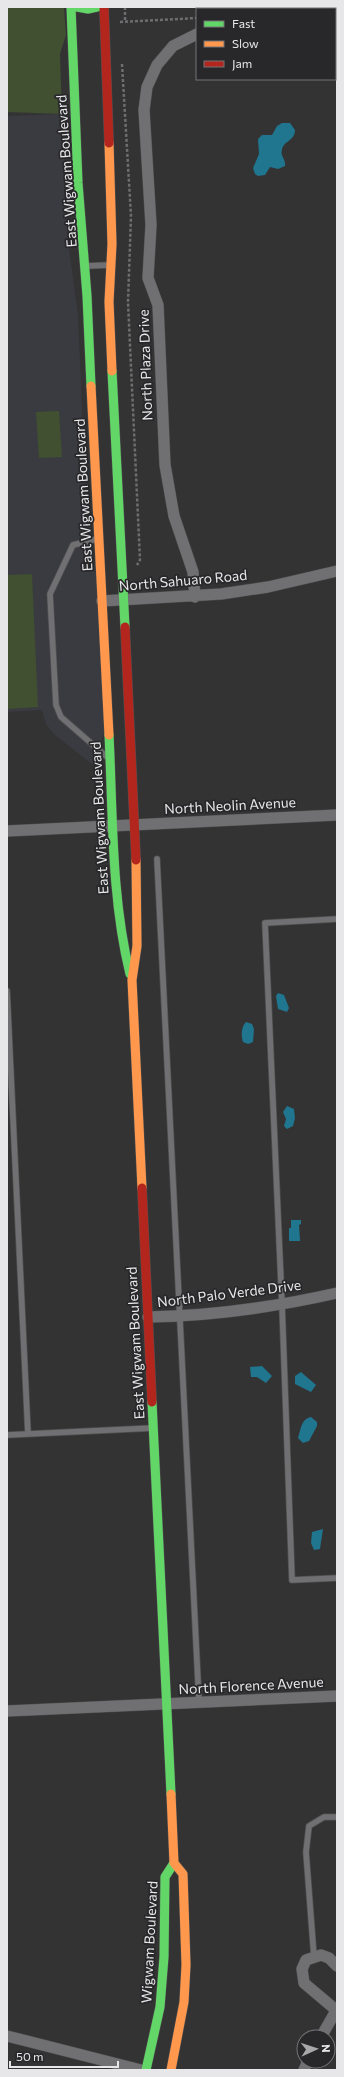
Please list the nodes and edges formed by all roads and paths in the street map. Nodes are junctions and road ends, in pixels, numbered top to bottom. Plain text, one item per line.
1 (71, 7) edge
2 (77, 7) edge
3 (97, 7) edge
4 (104, 7) edge
5 (125, 7) edge
6 (196, 18) edge
7 (115, 22) dead end
8 (125, 22) junction
9 (196, 35) edge
10 (122, 62) dead end
11 (110, 265) junction
12 (86, 266) junction
13 (99, 538) junction
14 (135, 570) dead end
15 (337, 571) edge
16 (195, 597) junction
17 (124, 601) junction
18 (102, 602) junction
19 (110, 759) junction
20 (337, 815) edge
21 (124, 826) junction
22 (7, 832) edge
23 (157, 859) dead end
24 (337, 919) edge
25 (132, 980) junction
26 (7, 991) edge
27 (337, 1293) edge
28 (282, 1305) junction
29 (181, 1316) junction
30 (148, 1317) junction
31 (153, 1428) junction
32 (28, 1434) junction
33 (7, 1436) edge
34 (337, 1578) edge
35 (337, 1696) edge
36 (199, 1702) junction
37 (166, 1704) junction
38 (7, 1711) edge
39 (337, 1817) edge
40 (174, 1863) junction
41 (314, 1957) junction
42 (337, 1966) edge
43 (337, 2009) edge
44 (325, 2029) edge
45 (7, 2036) edge
46 (141, 2070) edge
47 (146, 2070) edge
48 (171, 2070) edge

1 - 12 street, East Wigwam Boulevard
2 - 3 street
4 - 11 street, East Wigwam Boulevard
5 - 8 path
6 - 8 path
7 - 8 path
9 - 16 street, North Plaza Drive
10 - 14 path
11 - 12 lane
11 - 17 street, East Wigwam Boulevard
12 - 13 street, East Wigwam Boulevard
13 - 18 street, East Wigwam Boulevard
13 - 19 lane
15 - 16 street, North Sahuaro Road
16 - 17 street, North Sahuaro Road
17 - 18 street, North Sahuaro Road
17 - 21 street, East Wigwam Boulevard
18 - 19 street, East Wigwam Boulevard
19 - 21 street, East Wigwam Boulevard
20 - 21 street, North Neolin Avenue
21 - 22 street, North Neolin Avenue
21 - 25 street, East Wigwam Boulevard
21 - 25 street, East Wigwam Boulevard
23 - 29 lane
24 - 28 lane
25 - 30 street, East Wigwam Boulevard
26 - 32 lane
27 - 28 street, North Palo Verde Drive
28 - 29 street, North Palo Verde Drive
28 - 34 lane
29 - 30 street, North Palo Verde Drive
29 - 36 lane
30 - 31 street, East Wigwam Boulevard
31 - 32 lane
31 - 37 street, East Wigwam Boulevard
32 - 33 lane
35 - 36 street, North Florence Avenue
36 - 37 street, North Florence Avenue
37 - 38 street, North Florence Avenue
37 - 40 street
39 - 41 lane
40 - 47 street, Wigwam Boulevard
40 - 48 street
41 - 42 street
41 - 43 street
43 - 44 street
45 - 46 street

